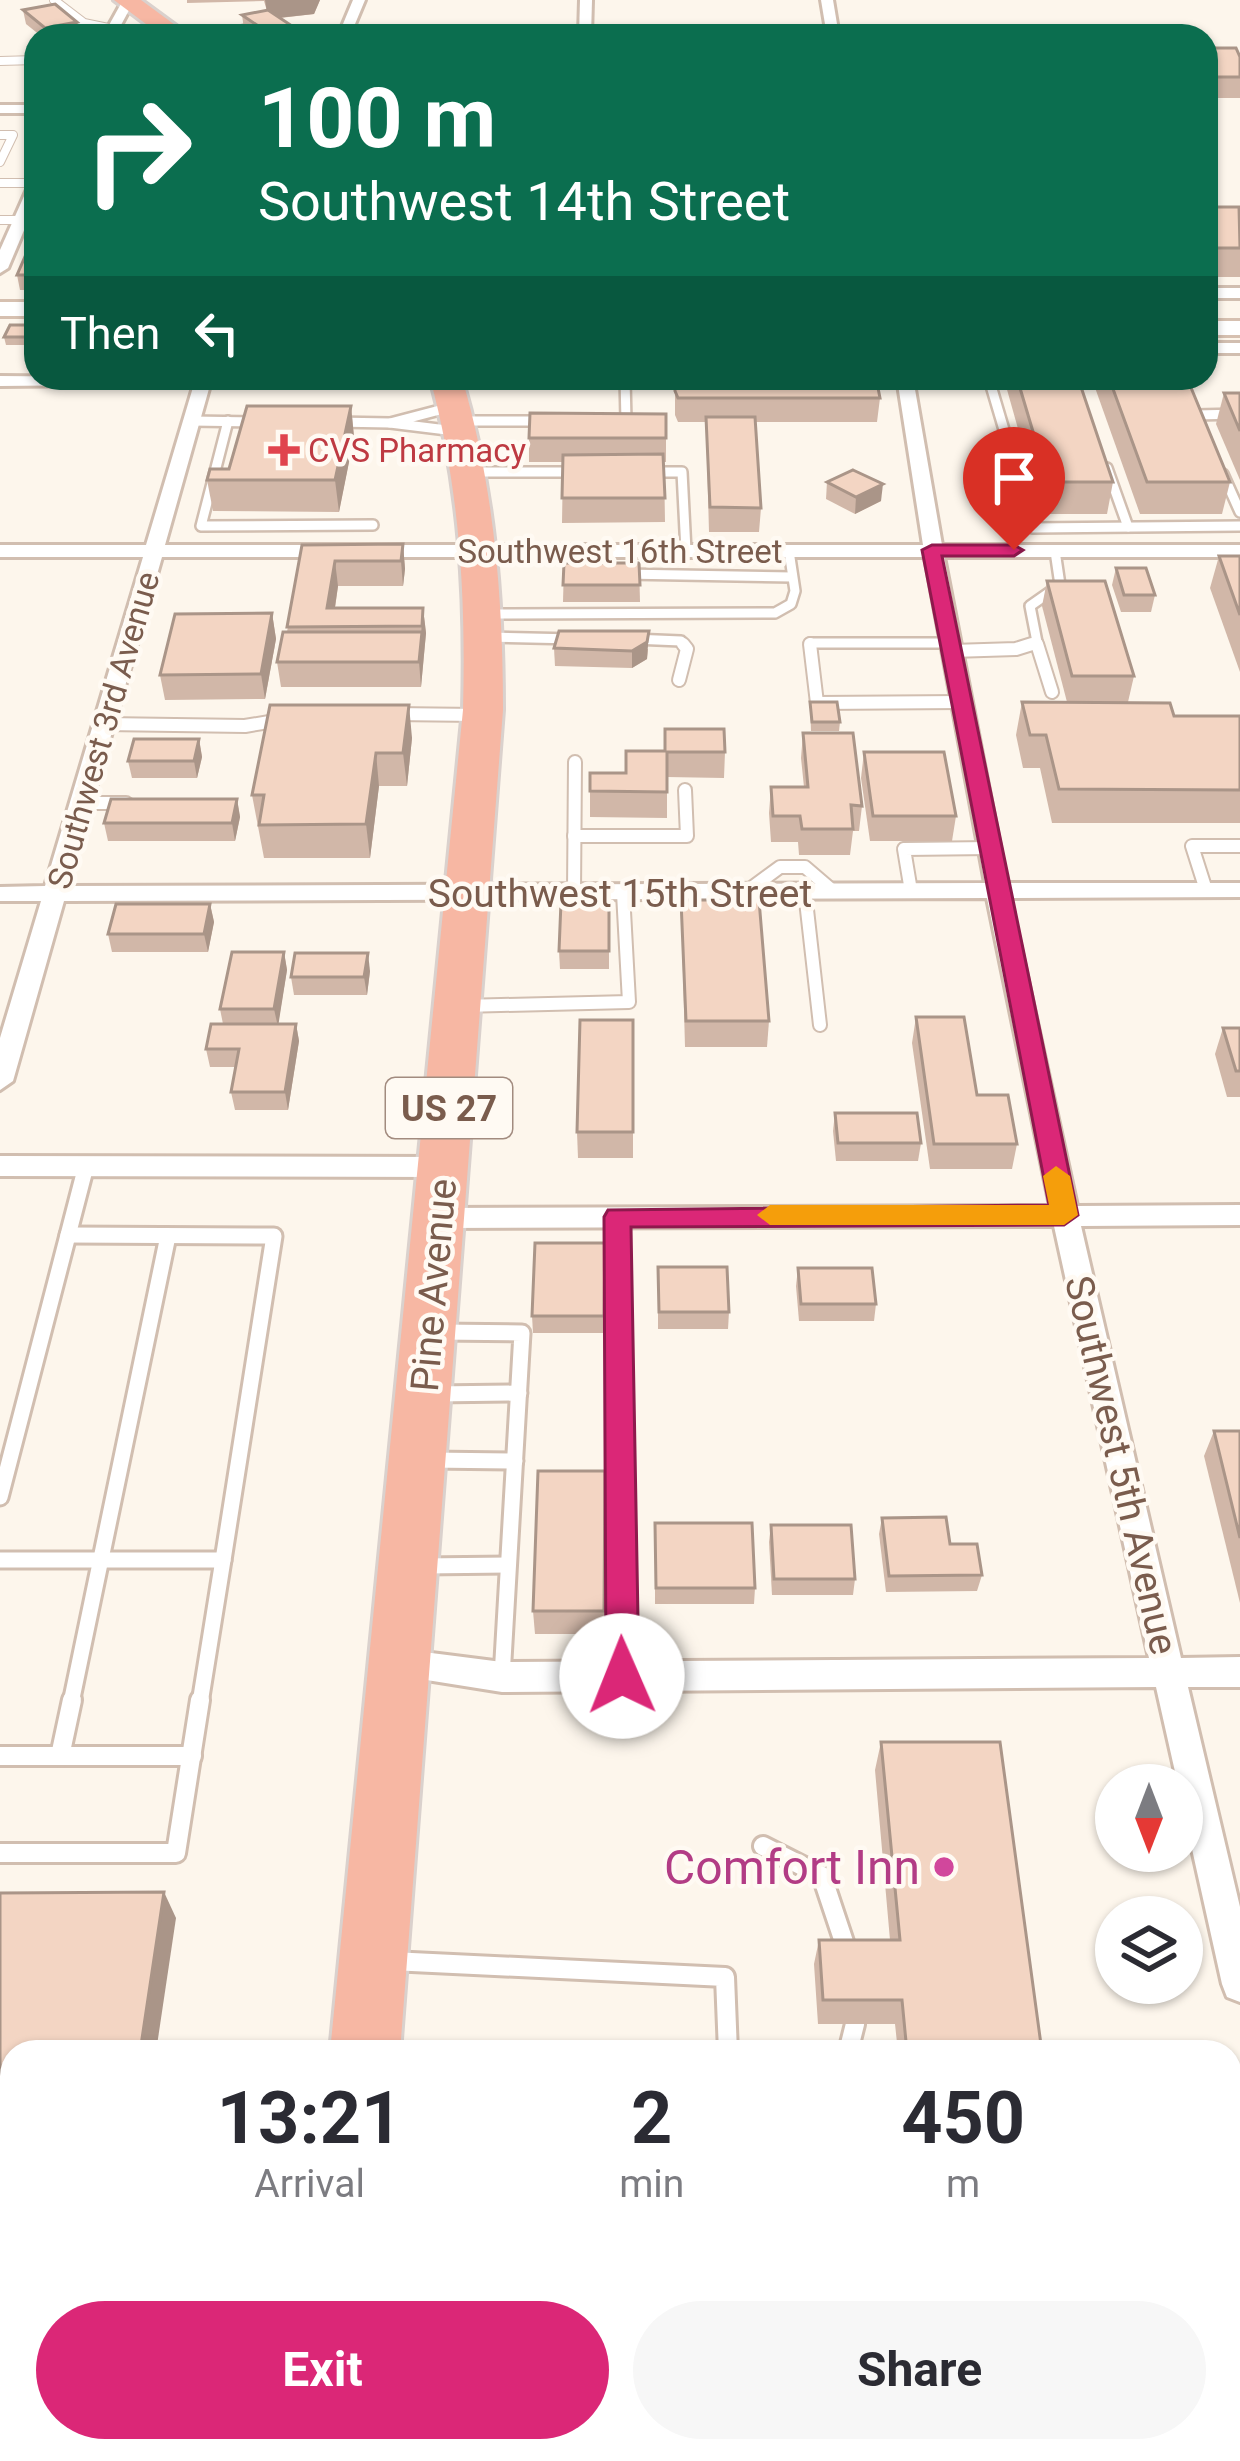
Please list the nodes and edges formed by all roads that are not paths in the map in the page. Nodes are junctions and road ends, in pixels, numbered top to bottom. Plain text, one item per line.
1 (55, 0) edge
2 (127, 1) edge
3 (270, 22) edge
4 (87, 24) edge
5 (161, 24) edge
6 (262, 24) edge
7 (0, 135) edge
8 (0, 162) edge
9 (24, 213) edge
10 (0, 220) edge
11 (21, 220) junction
12 (0, 268) edge
13 (201, 390) edge
14 (626, 390) edge
15 (907, 390) edge
16 (992, 390) edge
17 (1188, 397) edge
18 (455, 409) edge
19 (1196, 415) junction
20 (1240, 415) edge
21 (192, 421) junction
22 (229, 421) junction
23 (554, 421) edge
24 (602, 421) edge
25 (270, 422) edge
26 (316, 422) edge
27 (390, 423) junction
28 (1205, 434) edge
29 (1214, 454) edge
30 (1105, 463) edge
31 (470, 472) junction
32 (588, 472) edge
33 (634, 472) edge
34 (1240, 512) edge
35 (374, 524) dead end
36 (1240, 526) edge
37 (1128, 527) junction
38 (932, 550) junction
39 (1054, 550) junction
40 (1240, 550) edge
41 (0, 551) edge
42 (155, 551) junction
43 (686, 551) junction
44 (789, 551) junction
45 (481, 552) junction
46 (620, 574) edge
47 (792, 577) junction
48 (485, 626) junction
49 (627, 638) edge
50 (591, 639) edge
51 (1037, 642) junction
52 (951, 647) junction
53 (679, 680) dead end
54 (1052, 692) dead end
55 (962, 702) junction
56 (375, 714) edge
57 (483, 715) junction
58 (290, 717) edge
59 (105, 724) junction
60 (575, 762) dead end
61 (685, 790) dead end
62 (82, 803) junction
63 (140, 809) edge
64 (574, 836) junction
65 (1240, 846) edge
66 (991, 848) junction
67 (999, 890) junction
68 (1206, 890) junction
69 (1240, 890) edge
70 (832, 891) junction
71 (911, 891) junction
72 (623, 892) junction
73 (746, 892) junction
74 (805, 892) junction
75 (574, 893) junction
76 (0, 894) edge
77 (55, 894) junction
78 (469, 894) junction
79 (458, 1006) junction
80 (820, 1025) dead end
81 (0, 1081) edge
82 (0, 1166) edge
83 (86, 1166) junction
84 (444, 1167) junction
85 (1064, 1215) junction
86 (1240, 1215) edge
87 (618, 1217) junction
88 (439, 1218) junction
89 (68, 1235) junction
90 (168, 1236) junction
91 (429, 1332) junction
92 (424, 1394) junction
93 (518, 1394) junction
94 (418, 1460) junction
95 (514, 1461) junction
96 (0, 1497) edge
97 (0, 1560) edge
98 (98, 1561) junction
99 (223, 1561) junction
100 (508, 1565) junction
101 (409, 1566) junction
102 (400, 1664) junction
103 (1169, 1672) junction
104 (1240, 1672) edge
105 (622, 1676) junction
106 (502, 1677) junction
107 (0, 1756) edge
108 (61, 1756) junction
109 (192, 1756) junction
110 (763, 1846) dead end
111 (0, 1853) edge
112 (374, 1960) junction
113 (851, 1964) edge
114 (1240, 1984) edge
115 (855, 2024) edge
116 (366, 2040) edge
117 (727, 2040) edge
118 (851, 2040) edge

1 - 4 lane
2 - 5 highway
3 - 6 lane
7 - 8 lane
9 - 11 street
10 - 11 lane
11 - 12 street
13 - 21 street, Southwest 3rd Avenue
14 - 24 lane
15 - 38 street, Southwest 5th Avenue
16 - 37 lane
17 - 19 lane
18 - 23 lane
18 - 27 lane
18 - 27 lane
18 - 31 highway, Pine Avenue / US 27
19 - 20 lane
19 - 28 lane
21 - 22 lane
21 - 42 street, Southwest 3rd Avenue
22 - 25 lane
22 - 35 lane
26 - 27 lane
29 - 34 lane
30 - 37 lane
31 - 32 lane
31 - 45 highway, Pine Avenue / US 27
33 - 43 lane
36 - 37 lane
38 - 39 street, Southwest 16th Street
38 - 44 street, Southwest 16th Street
38 - 52 street, Southwest 5th Avenue
39 - 40 street, Southwest 16th Street
39 - 51 lane
41 - 42 street, Southwest 16th Street
42 - 45 street, Southwest 16th Street
42 - 59 street, Southwest 3rd Avenue
43 - 44 street, Southwest 16th Street
43 - 45 street, Southwest 16th Street
44 - 47 lane
45 - 48 highway, Pine Avenue / US 27
46 - 47 lane
47 - 48 lane
48 - 50 lane
48 - 57 highway, Pine Avenue / US 27
49 - 53 lane
51 - 52 lane
51 - 54 lane
52 - 55 street, Southwest 5th Avenue
52 - 55 lane
55 - 66 street, Southwest 5th Avenue
56 - 57 lane
57 - 78 highway, Pine Avenue / US 27
58 - 59 lane
59 - 62 street, Southwest 3rd Avenue
60 - 64 lane
61 - 64 lane
62 - 63 lane
62 - 77 street, Southwest 3rd Avenue
64 - 75 lane
65 - 68 lane
66 - 67 street, Southwest 5th Avenue
66 - 71 lane
67 - 68 street, Southwest 15th Street
67 - 71 street, Southwest 15th Street
67 - 85 street, Southwest 5th Avenue
68 - 69 street, Southwest 15th Street
70 - 71 street, Southwest 15th Street
70 - 73 lane
70 - 74 street, Southwest 15th Street
72 - 73 street, Southwest 15th Street
72 - 75 street, Southwest 15th Street
72 - 79 lane
73 - 74 street, Southwest 15th Street
74 - 80 lane
75 - 78 street, Southwest 15th Street
76 - 77 street, Southwest 15th Street
77 - 78 street, Southwest 15th Street
77 - 81 street, Southwest 3rd Avenue
78 - 79 highway, Pine Avenue / US 27
79 - 84 highway, Pine Avenue / US 27
82 - 83 street
83 - 84 street
83 - 89 lane
84 - 88 highway, Pine Avenue / US 27
85 - 86 street
85 - 87 street
85 - 103 street, Southwest 5th Avenue
87 - 88 street
87 - 105 lane
88 - 91 highway, Pine Avenue / US 27
89 - 90 lane
89 - 96 lane
90 - 98 lane
90 - 99 lane
91 - 92 highway, Pine Avenue / US 27
91 - 93 lane
92 - 93 lane
92 - 94 highway, Pine Avenue / US 27
93 - 95 lane
94 - 95 lane
94 - 101 highway, Pine Avenue / US 27
95 - 100 lane
97 - 98 lane
98 - 99 lane
98 - 108 lane
99 - 109 lane
100 - 101 lane
100 - 106 lane
101 - 102 highway, Pine Avenue / US 27
102 - 106 street
102 - 112 highway, Pine Avenue / US 27
103 - 104 street
103 - 105 street
103 - 114 street, Southwest 5th Avenue
105 - 106 street
107 - 108 lane
108 - 109 lane
109 - 111 lane
110 - 113 lane
112 - 116 highway, Pine Avenue / US 27
112 - 117 lane
115 - 118 lane

